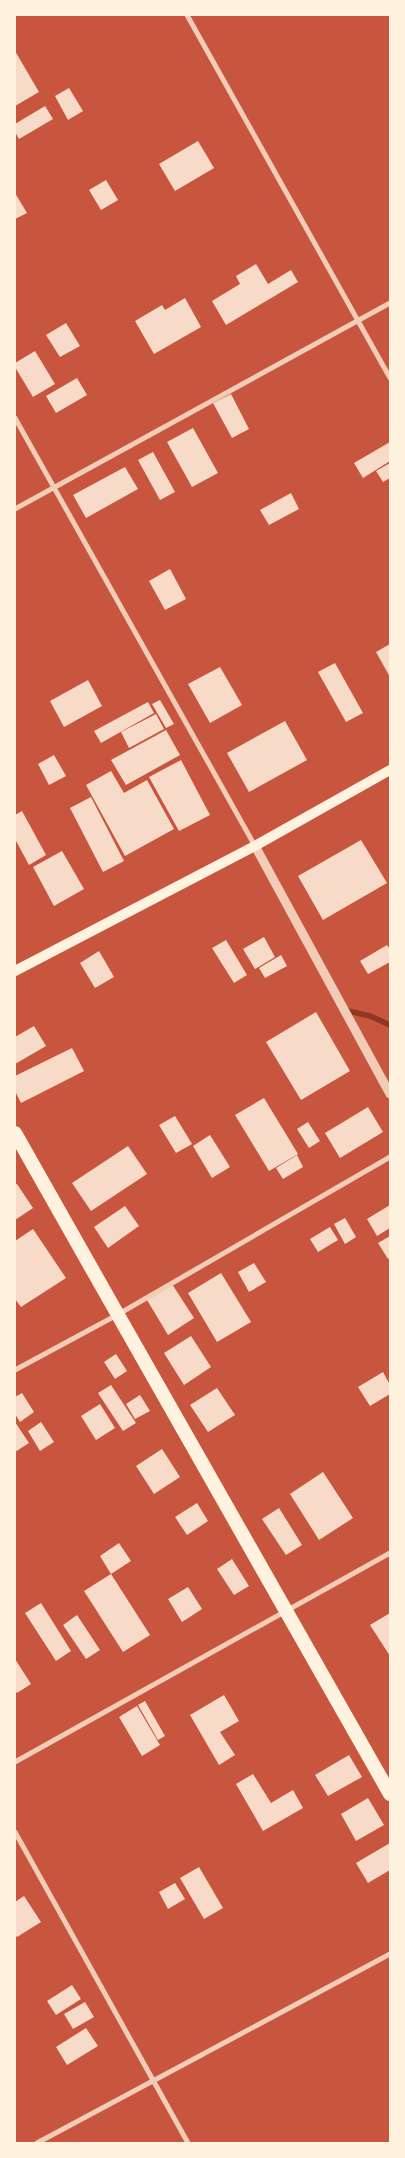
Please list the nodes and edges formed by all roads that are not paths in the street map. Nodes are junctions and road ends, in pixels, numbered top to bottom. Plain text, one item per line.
1 (187, 15) edge
2 (390, 303) edge
3 (356, 320) junction
4 (390, 378) edge
5 (15, 418) edge
6 (54, 487) junction
7 (15, 509) edge
8 (390, 770) edge
9 (255, 846) junction
10 (15, 971) edge
11 (390, 1094) edge
12 (15, 1133) edge
13 (390, 1157) edge
14 (117, 1315) junction
15 (15, 1370) edge
16 (390, 1553) edge
17 (287, 1610) junction
18 (15, 1762) edge
19 (390, 1794) edge
20 (15, 1832) edge
21 (390, 1954) edge
22 (153, 2082) junction
23 (37, 2143) edge
24 (188, 2143) edge

1 - 3 street
2 - 3 street
3 - 4 street
3 - 6 street
5 - 6 street
6 - 7 street
6 - 9 street
8 - 9 main road
9 - 10 main road
9 - 11 street
12 - 14 highway
13 - 14 street
14 - 15 street
14 - 17 highway
16 - 17 street
17 - 18 street
17 - 19 highway
20 - 22 street
21 - 22 street
22 - 23 street
22 - 24 street

